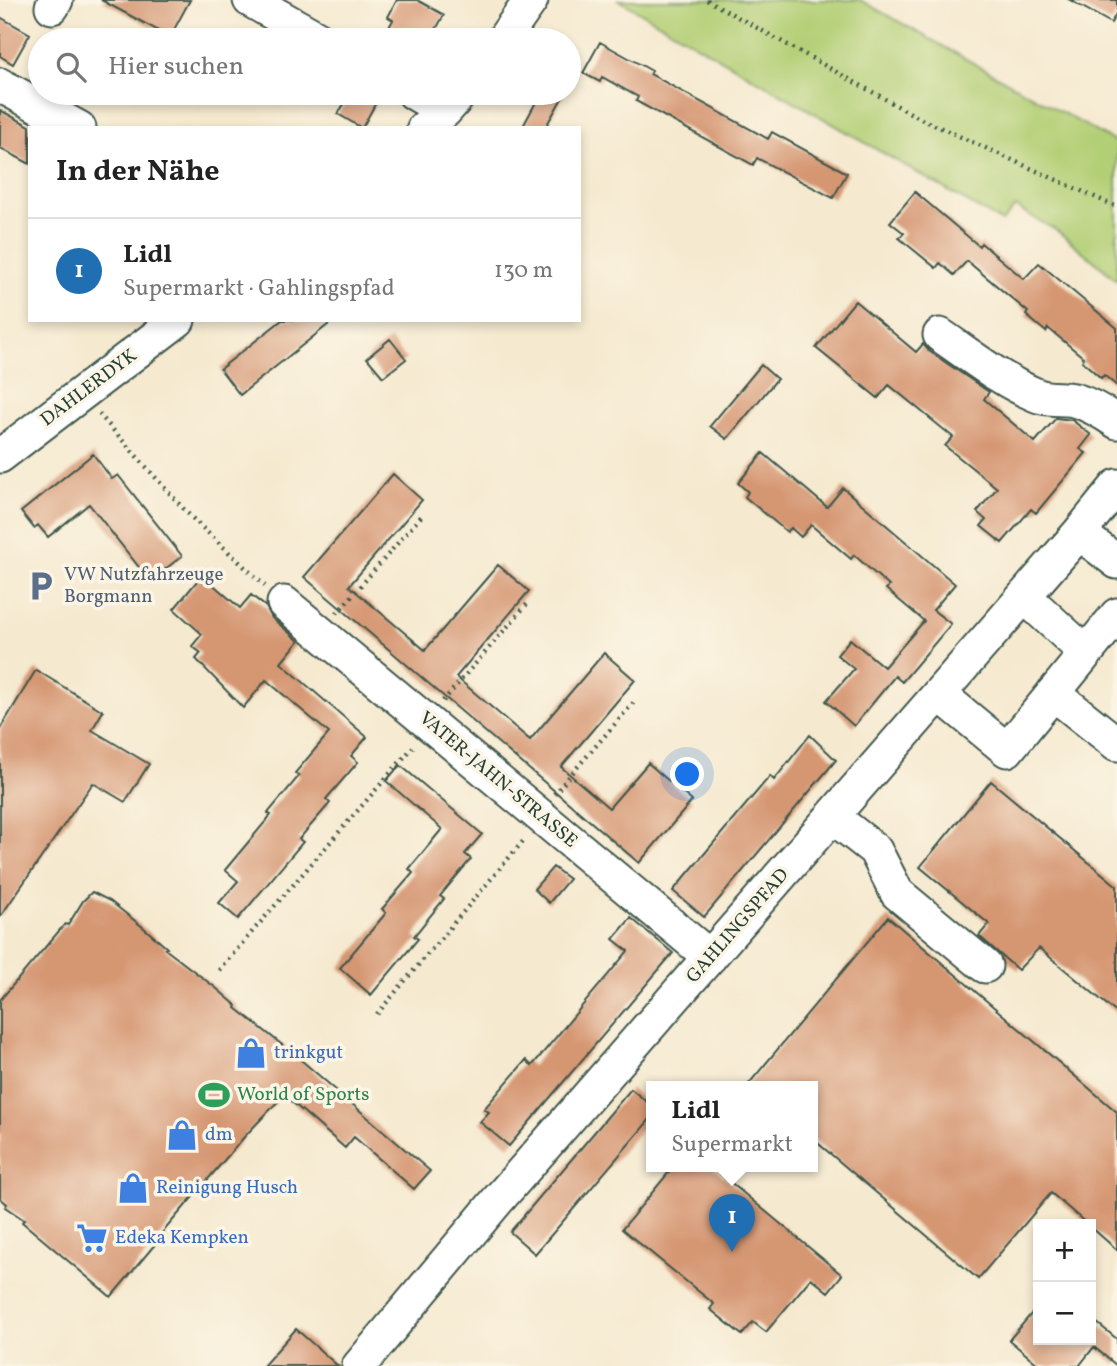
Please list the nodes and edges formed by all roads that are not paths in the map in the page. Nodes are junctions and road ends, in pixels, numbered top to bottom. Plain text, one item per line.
1 (250, 0) edge
2 (531, 0) edge
3 (300, 28) edge
4 (511, 28) edge
5 (0, 85) edge
6 (28, 100) edge
7 (37, 105) edge
8 (75, 126) edge
9 (175, 322) edge
10 (940, 335) dead end
11 (1117, 422) edge
12 (0, 456) edge
13 (1117, 486) edge
14 (1079, 533) junction
15 (1117, 562) edge
16 (1024, 596) junction
17 (284, 603) road end
18 (1117, 615) edge
19 (1086, 653) junction
20 (1053, 693) junction
21 (939, 694) junction
22 (1117, 744) edge
23 (833, 817) junction
24 (710, 957) junction
25 (985, 966) dead end
26 (359, 1366) edge

1 - 3 street
2 - 4 street
5 - 6 street
7 - 8 street
9 - 12 street, DAHLERDYK
10 - 11 street
13 - 14 street, GAHLINGSPFAD
14 - 15 street
14 - 16 street, GAHLINGSPFAD
16 - 19 street
16 - 21 street, GAHLINGSPFAD
17 - 24 street, VATER-JAHN-STRASSE
18 - 19 street
19 - 20 street
20 - 21 street
20 - 22 street
21 - 23 street, GAHLINGSPFAD
23 - 24 street, GAHLINGSPFAD
23 - 25 street
24 - 26 street, GAHLINGSPFAD

